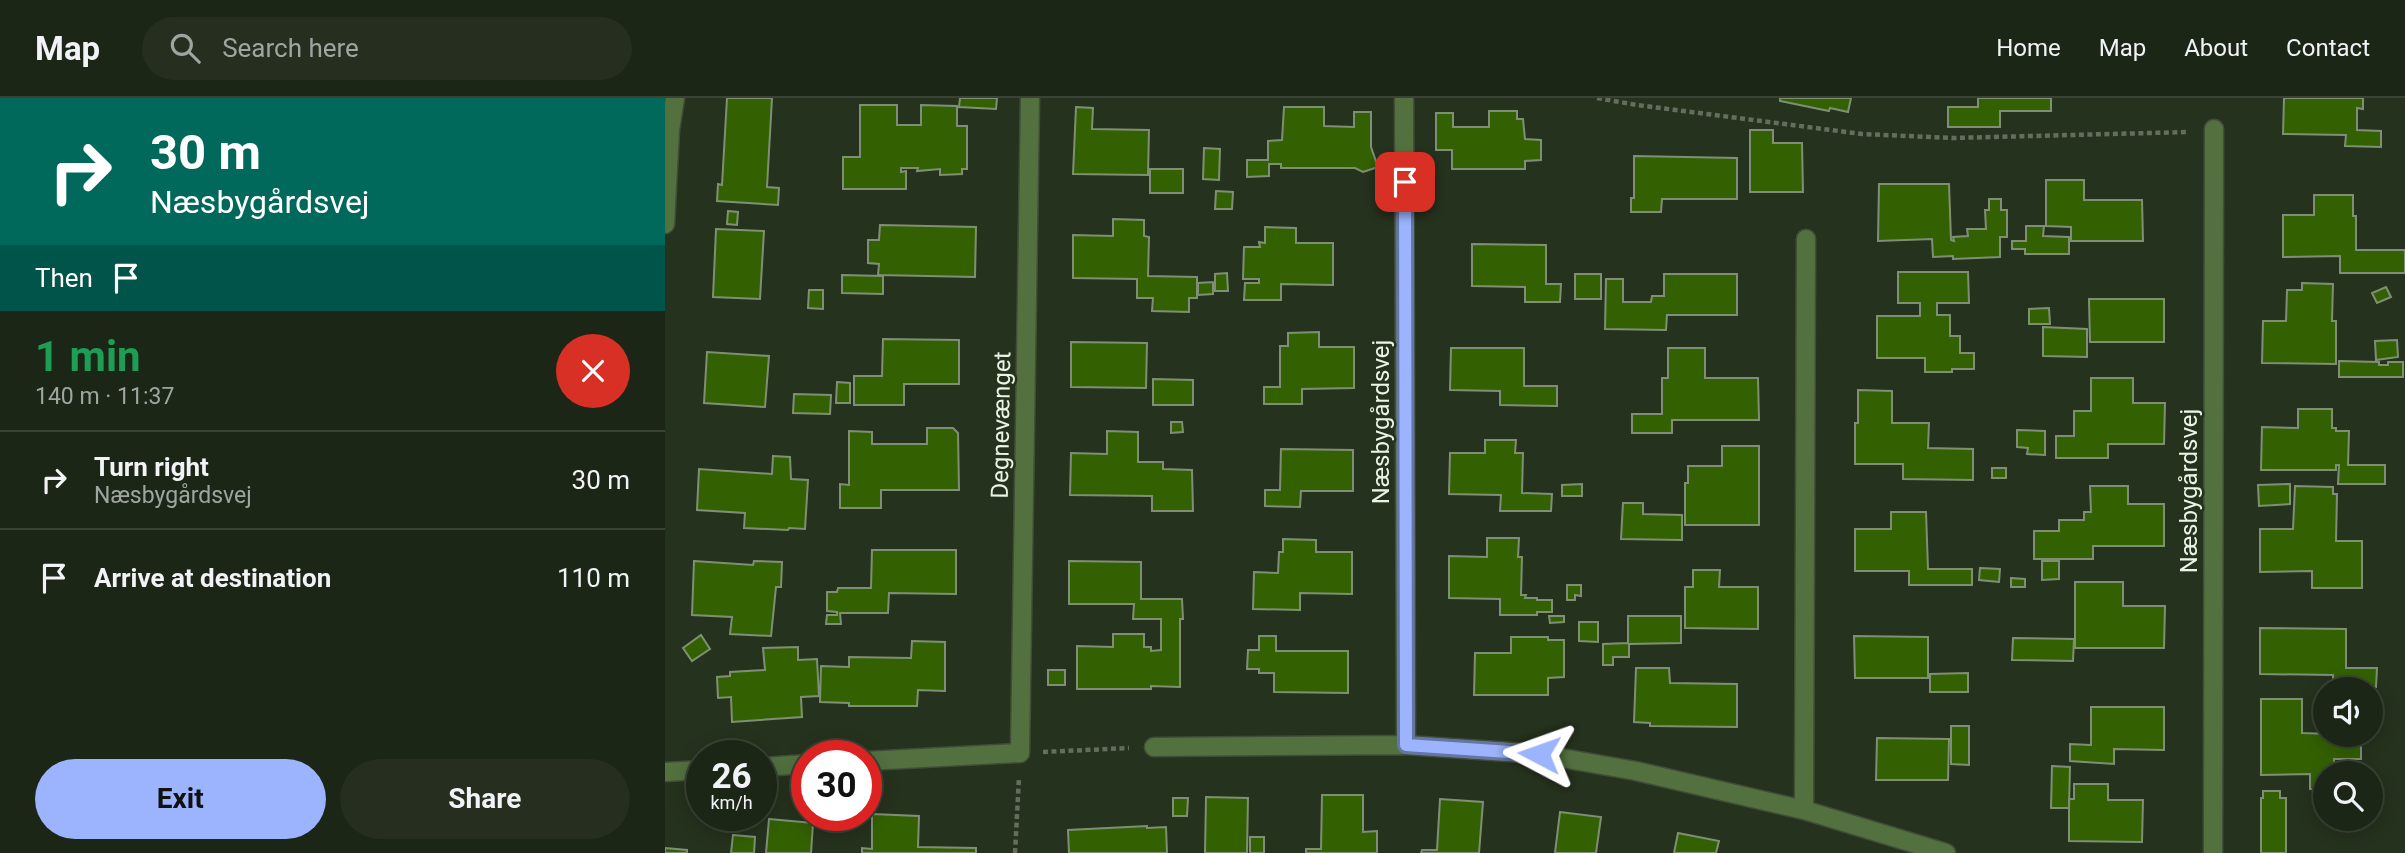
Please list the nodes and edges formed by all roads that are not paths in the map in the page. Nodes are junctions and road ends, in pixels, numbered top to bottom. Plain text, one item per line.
1 (675, 98) edge
2 (1030, 98) edge
3 (1404, 98) edge
4 (2214, 129) road end
5 (665, 223) edge
6 (1806, 239) dead end
7 (1406, 745) junction
8 (1154, 747) road end
9 (882, 760) edge
10 (686, 771) edge
11 (665, 772) edge
12 (1804, 810) junction
13 (1946, 853) edge
14 (2213, 853) edge

1 - 5 street
2 - 9 street, Degnevænget
3 - 7 street, Næsbygårdsvej
4 - 14 street, Næsbygårdsvej
6 - 12 street
7 - 8 street
7 - 12 street
10 - 11 street
12 - 13 street

